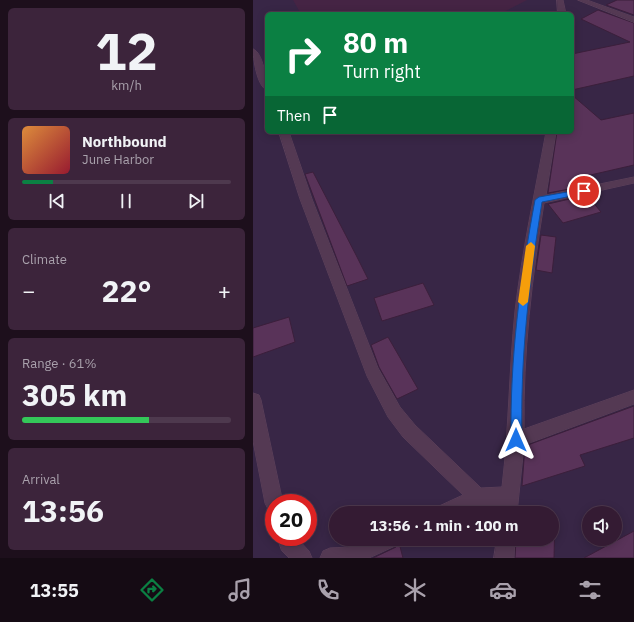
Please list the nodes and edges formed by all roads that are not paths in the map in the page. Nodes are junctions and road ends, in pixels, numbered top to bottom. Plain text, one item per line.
1 (560, 0) edge
2 (581, 0) edge
3 (562, 12) edge
4 (634, 20) edge
5 (253, 52) edge
6 (265, 82) edge
7 (285, 134) edge
8 (551, 134) edge
9 (634, 180) edge
10 (539, 200) junction
11 (634, 396) edge
12 (253, 400) edge
13 (516, 440) junction
14 (272, 494) edge
15 (510, 495) junction
16 (478, 497) junction
17 (458, 506) edge
18 (509, 506) edge
19 (291, 546) edge
20 (374, 546) edge
21 (505, 546) edge
22 (302, 558) edge
23 (329, 558) edge
24 (504, 558) edge

1 - 3 lane
2 - 4 lane
5 - 6 lane
7 - 16 lane
8 - 10 lane
9 - 10 lane
10 - 13 lane
11 - 13 lane
12 - 14 lane
13 - 15 lane
15 - 16 lane
15 - 18 lane
16 - 17 lane
19 - 22 lane
20 - 23 lane
21 - 24 lane

